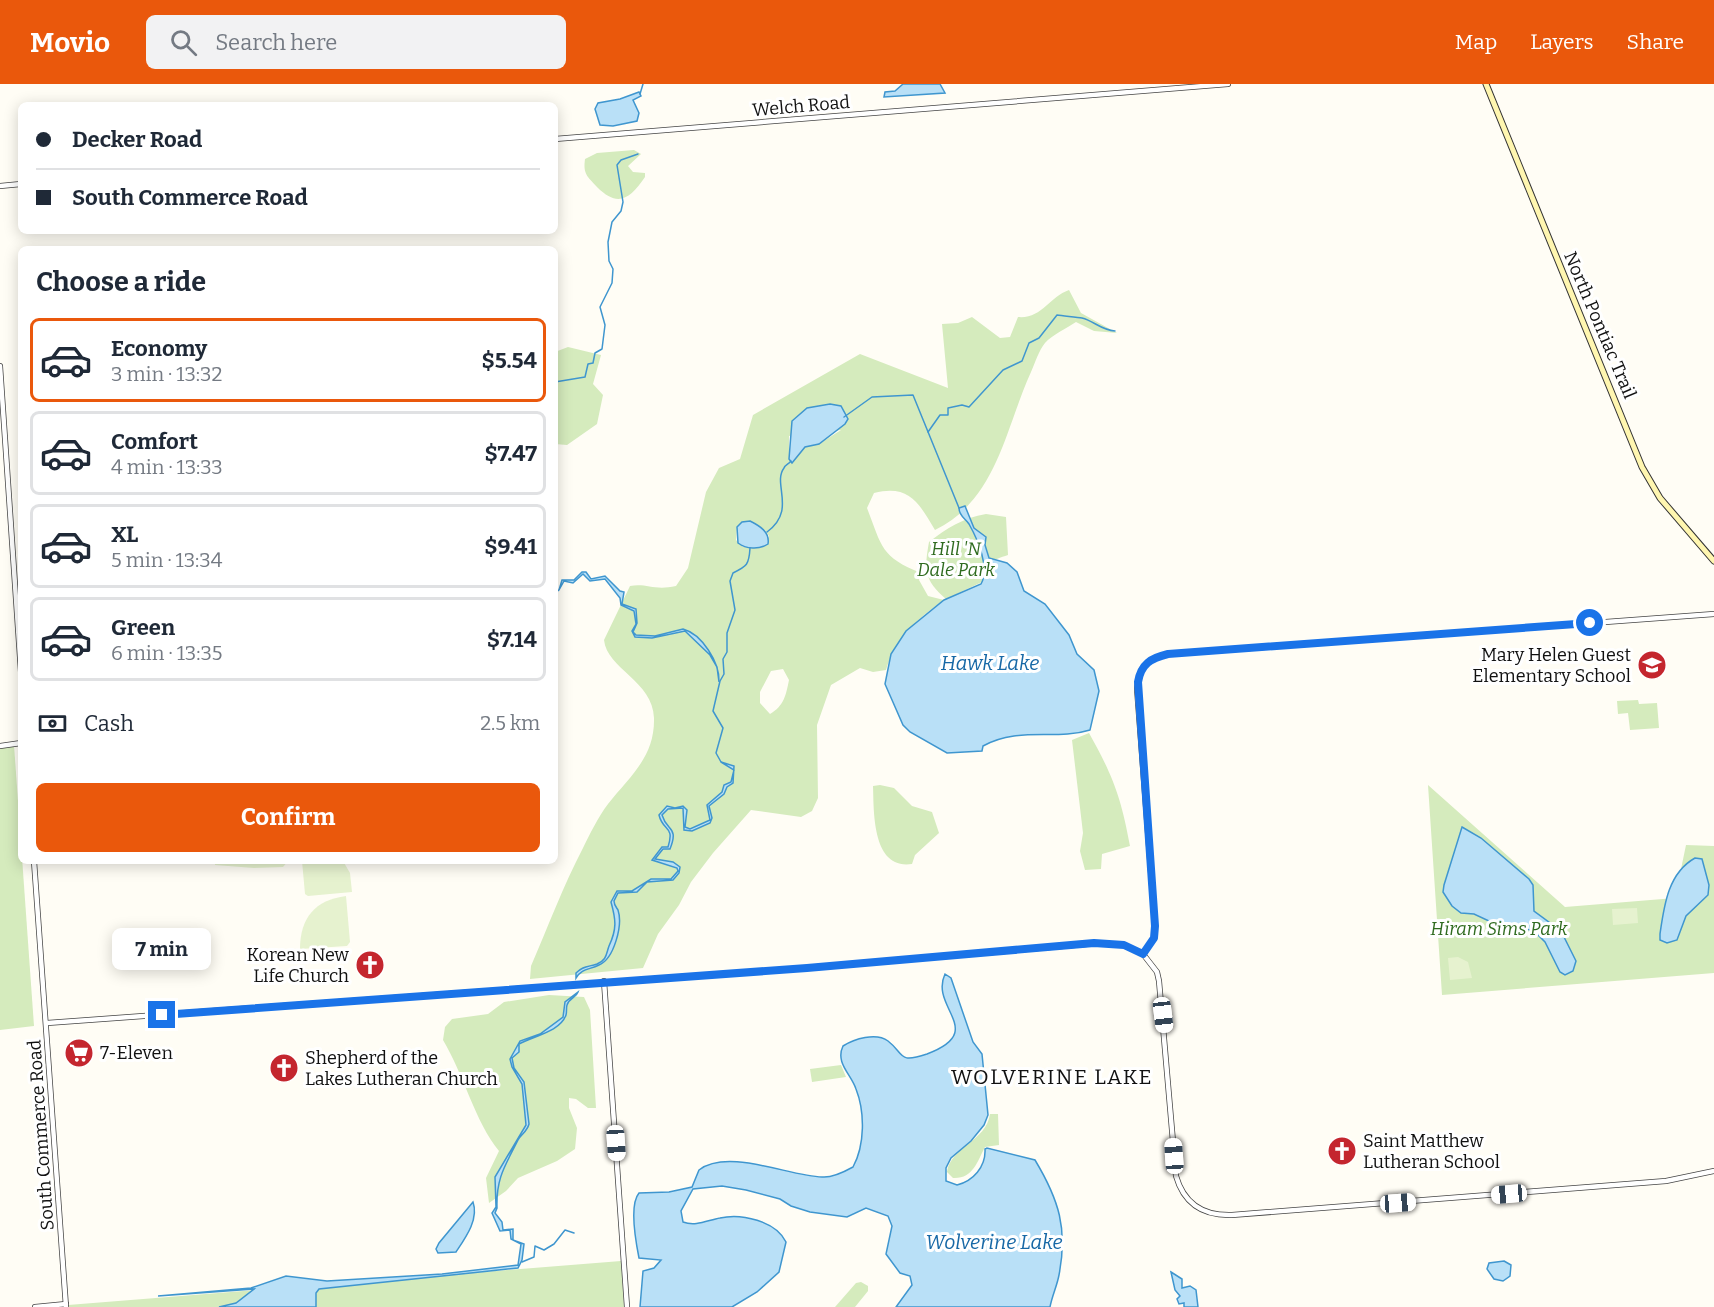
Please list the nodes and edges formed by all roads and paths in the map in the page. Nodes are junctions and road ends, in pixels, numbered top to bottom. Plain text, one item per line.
1 (1228, 84) edge
2 (1486, 84) edge
3 (558, 140) edge
4 (18, 184) edge
5 (0, 186) edge
6 (0, 366) edge
7 (1714, 561) edge
8 (1714, 614) edge
9 (18, 628) edge
10 (18, 744) edge
11 (0, 746) edge
12 (34, 864) edge
13 (1143, 954) junction
14 (604, 981) junction
15 (47, 1023) junction
16 (1714, 1171) edge
17 (66, 1305) edge
18 (35, 1307) edge
19 (627, 1307) edge

1 - 3 street, Welch Road
2 - 7 main road, North Pontiac Trail
4 - 5 street
6 - 9 street
8 - 13 street
10 - 11 street
12 - 15 street
13 - 14 street, South Commerce Road
13 - 16 street
14 - 15 street, South Commerce Road
14 - 19 street
15 - 17 street, South Commerce Road
17 - 18 street, South Commerce Road

